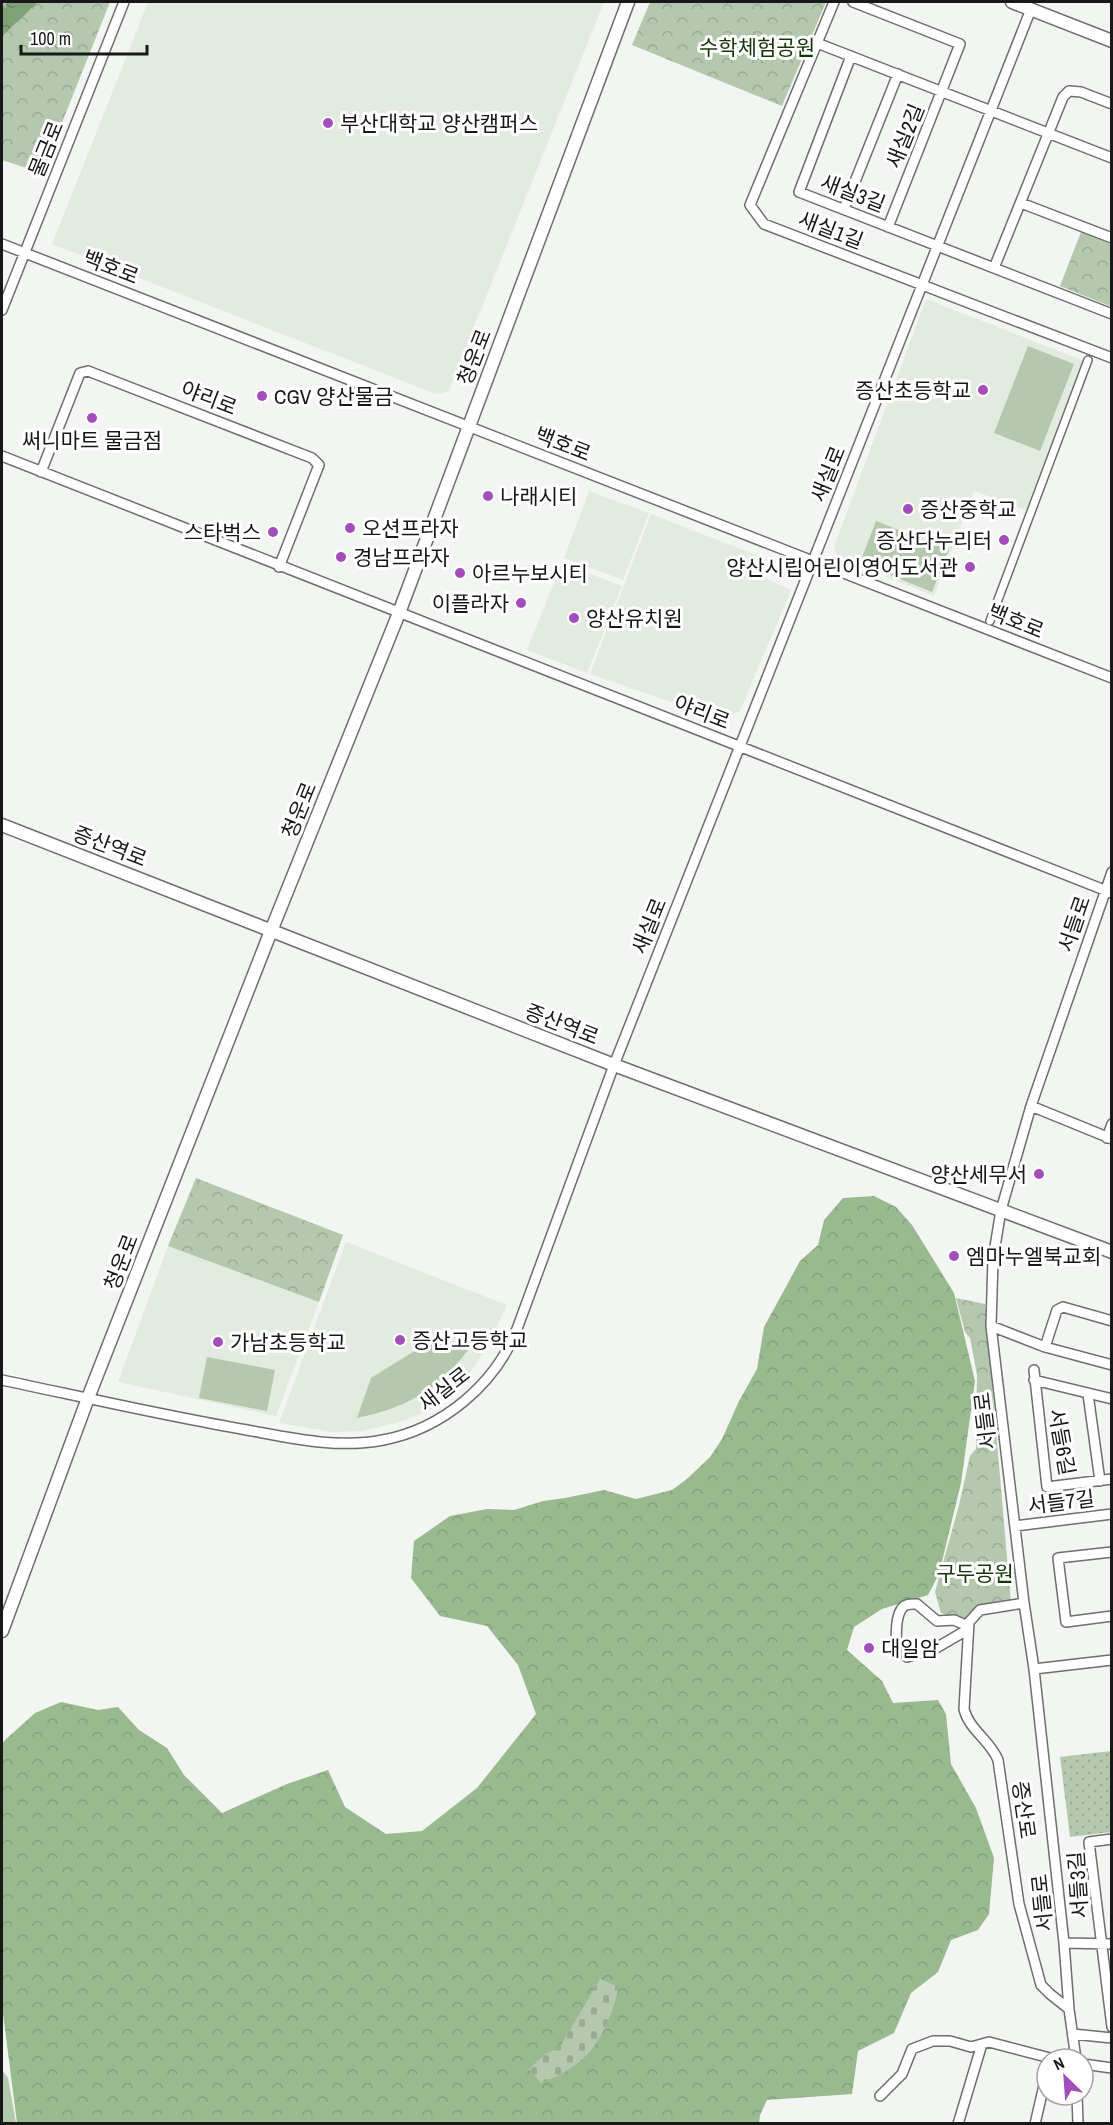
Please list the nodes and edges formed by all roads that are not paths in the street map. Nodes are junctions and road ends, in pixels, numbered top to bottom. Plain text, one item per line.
1 (124, 2) edge
2 (628, 2) edge
3 (834, 2) edge
4 (854, 2) edge
5 (1012, 2) edge
6 (1030, 9) junction
7 (1112, 41) edge
8 (817, 43) junction
9 (851, 56) junction
10 (898, 75) junction
11 (942, 92) junction
12 (1112, 104) edge
13 (990, 111) junction
14 (1048, 133) junction
15 (1112, 158) edge
16 (1021, 202) junction
17 (844, 209) junction
18 (888, 227) junction
19 (1112, 238) edge
20 (2, 244) edge
21 (937, 246) junction
22 (24, 252) junction
23 (994, 268) junction
24 (922, 285) junction
25 (2, 310) edge
26 (1112, 314) edge
27 (1112, 358) edge
28 (1088, 360) dead end
29 (469, 426) junction
30 (2, 456) edge
31 (41, 472) junction
32 (813, 561) junction
33 (279, 567) junction
34 (399, 613) junction
35 (990, 621) dead end
36 (1112, 678) edge
37 (740, 746) junction
38 (2, 825) edge
39 (1112, 872) edge
40 (1108, 891) edge
41 (271, 931) junction
42 (614, 1065) junction
43 (1030, 1106) junction
44 (1112, 1124) edge
45 (1109, 1139) edge
46 (1001, 1210) junction
47 (1112, 1252) edge
48 (1112, 1321) edge
49 (992, 1326) junction
50 (1045, 1347) junction
51 (1112, 1365) edge
52 (2, 1380) edge
53 (1088, 1394) junction
54 (88, 1398) junction
55 (1112, 1399) edge
56 (1112, 1479) edge
57 (1100, 1481) junction
58 (1112, 1514) edge
59 (1015, 1526) junction
60 (1112, 1552) edge
61 (1024, 1603) junction
62 (1112, 1616) edge
63 (968, 1628) junction
64 (2, 1631) edge
65 (896, 1652) dead end
66 (907, 1657) dead end
67 (1112, 1660) edge
68 (1034, 1669) junction
69 (1112, 1839) edge
70 (1064, 1944) junction
71 (1107, 1944) edge
72 (1110, 1999) edge
73 (1069, 2009) junction
74 (1112, 2027) edge
75 (1073, 2034) junction
76 (1112, 2038) edge
77 (982, 2044) junction
78 (1075, 2047) edge
79 (1035, 2054) edge
80 (1095, 2066) edge
81 (1112, 2068) edge
82 (880, 2096) dead end
83 (1039, 2107) edge
84 (1077, 2107) edge
85 (958, 2124) edge
86 (1035, 2124) edge
87 (1078, 2124) edge

1 - 22 street, 물금로
2 - 29 street, 청운로
3 - 8 street, 새실1길
4 - 11 street
5 - 6 street
6 - 7 street
6 - 13 street, 새실로
8 - 9 street, 새실2길
8 - 24 street, 새실1길
9 - 10 street, 새실2길
9 - 17 street, 새실3길
10 - 11 street, 새실2길
10 - 17 street, 새실2길
11 - 13 street, 새실2길
11 - 18 street, 새실2길
12 - 14 street
13 - 14 street, 새실2길
13 - 21 street, 새실로
14 - 15 street, 새실2길
14 - 16 street
16 - 19 street
16 - 23 street
17 - 18 street, 새실3길
18 - 21 street, 새실3길
20 - 22 street, 백호로
21 - 23 street, 새실3길
21 - 24 street, 새실로
22 - 25 street, 물금로
22 - 29 street, 백호로
23 - 26 street, 새실3길
24 - 27 street, 새실1길
24 - 32 street, 새실로
28 - 35 street
29 - 32 street, 백호로
29 - 34 street, 청운로
30 - 31 street, 야리로
31 - 33 street, 야리로
31 - 33 street, 야리로
32 - 36 street, 백호로
32 - 37 street, 새실로
33 - 34 street, 야리로
34 - 37 street, 야리로
34 - 41 street, 청운로
37 - 40 street, 야리로
37 - 42 street, 새실로
38 - 41 street, 증산역로
39 - 40 street, 서들로
40 - 43 street, 서들로
41 - 42 street, 증산역로
41 - 54 street, 청운로
42 - 46 street, 증산역로
42 - 54 street, 새실로
43 - 45 street
43 - 46 street, 서들로
44 - 45 street
46 - 47 street, 증산역로
46 - 49 street, 서들로
48 - 50 street
49 - 50 street
49 - 59 street, 서들로
50 - 51 street
52 - 54 street, 새실로
53 - 55 street, 서들6길
53 - 57 street
53 - 57 street, 서들6길
54 - 64 street, 청운로
56 - 57 street, 서들6길
58 - 59 street, 서들7길
59 - 61 street, 서들로
60 - 62 street
61 - 63 street
61 - 68 street, 서들로
63 - 65 street
63 - 66 street
63 - 73 street, 증산로
67 - 68 street
68 - 70 street, 서들로
69 - 71 street, 서들3길
70 - 71 street, 서들로
70 - 73 street
71 - 72 street
72 - 74 street
73 - 75 street
75 - 76 street
75 - 78 street
77 - 79 street
77 - 82 street
77 - 85 street
80 - 81 street
83 - 86 street
84 - 87 street

